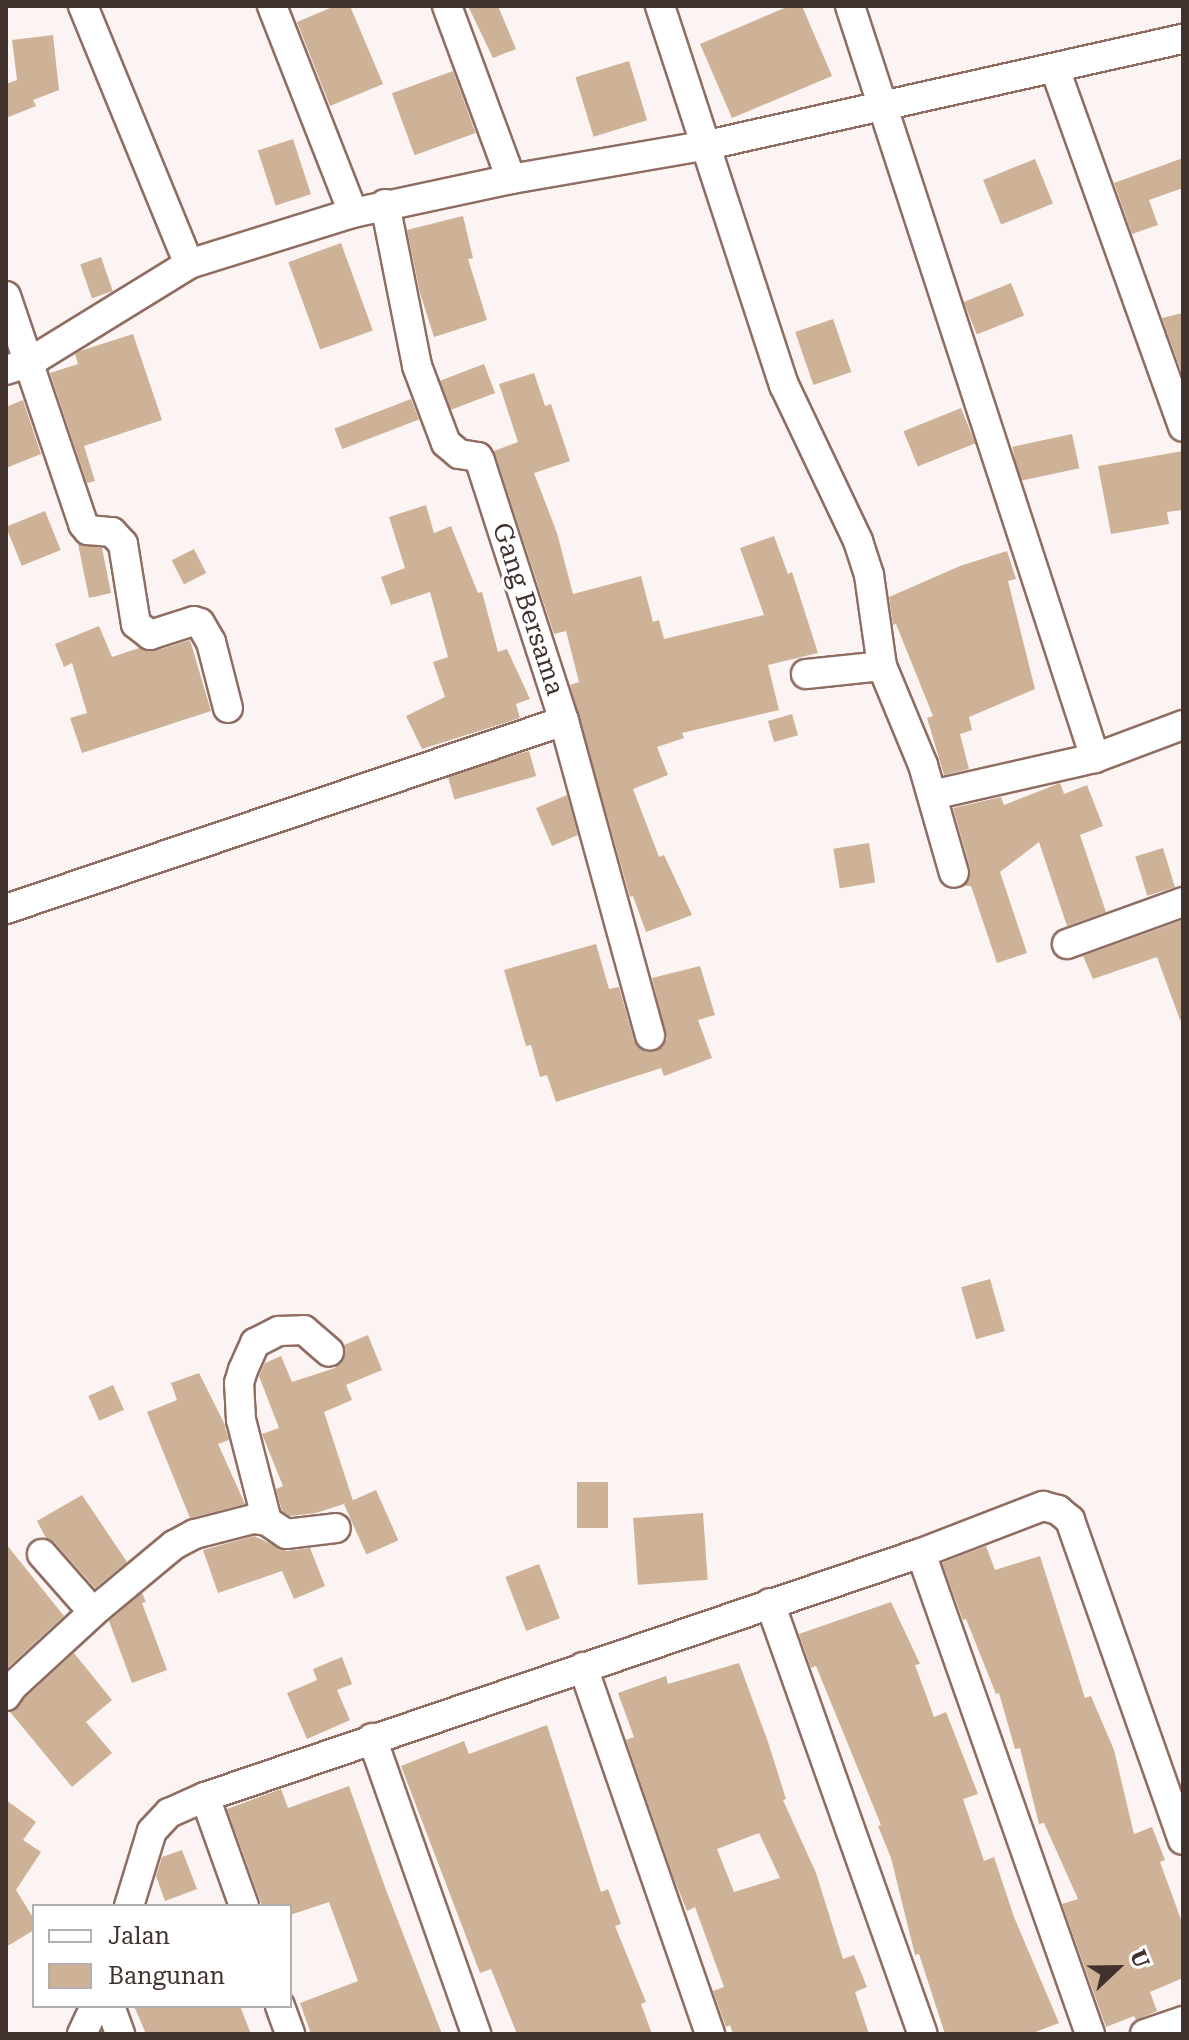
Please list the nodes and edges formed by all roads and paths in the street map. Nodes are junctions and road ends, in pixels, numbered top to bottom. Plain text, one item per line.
1 (83, 6) edge
2 (272, 6) edge
3 (447, 6) edge
4 (660, 6) edge
5 (850, 6) edge
6 (1183, 39) edge
7 (1055, 69) junction
8 (882, 106) junction
9 (703, 146) junction
10 (511, 179) junction
11 (385, 204) junction
12 (353, 213) junction
13 (189, 264) junction
14 (6, 296) edge
15 (18, 366) edge
16 (1183, 427) edge
17 (882, 666) junction
18 (806, 674) dead end
19 (228, 708) dead end
20 (564, 721) junction
21 (1183, 725) edge
22 (1095, 758) junction
23 (932, 795) junction
24 (954, 873) dead end
25 (1183, 902) edge
26 (6, 909) edge
27 (1067, 944) dead end
28 (650, 1035) dead end
29 (329, 1352) dead end
30 (267, 1521) junction
31 (336, 1528) dead end
32 (921, 1553) junction
33 (42, 1554) dead end
34 (770, 1603) junction
35 (93, 1612) junction
36 (583, 1667) junction
37 (6, 1696) edge
38 (372, 1738) junction
39 (205, 1797) junction
40 (1183, 1840) edge
41 (130, 1904) edge
42 (243, 1904) edge
43 (94, 2008) edge
44 (111, 2008) edge
45 (281, 2008) edge
46 (1183, 2021) edge
47 (82, 2034) edge
48 (120, 2034) edge
49 (290, 2034) edge
50 (476, 2034) edge
51 (710, 2034) edge
52 (923, 2034) edge
53 (1090, 2034) edge
54 (1145, 2034) edge

1 - 13 street
2 - 12 street
3 - 10 street
4 - 9 street
5 - 8 street
6 - 7 street
7 - 8 street
7 - 16 street
8 - 9 street
8 - 22 street
9 - 10 street
9 - 17 street
10 - 11 street
11 - 12 street
11 - 20 street, Gang Bersama
12 - 13 street
13 - 15 street
14 - 15 street
15 - 19 street
17 - 18 street
17 - 23 street
20 - 26 street
20 - 28 street, Gang Bersama
21 - 22 street
22 - 23 street
23 - 24 street
25 - 27 street
29 - 30 street
30 - 31 street
30 - 35 street
32 - 34 street
32 - 40 street
32 - 53 street
33 - 35 street
34 - 36 street
34 - 52 street
35 - 37 street
36 - 38 street
36 - 51 street
38 - 39 street
38 - 50 street
39 - 41 street
39 - 42 street
43 - 47 street
44 - 48 street
45 - 49 street
46 - 54 street

